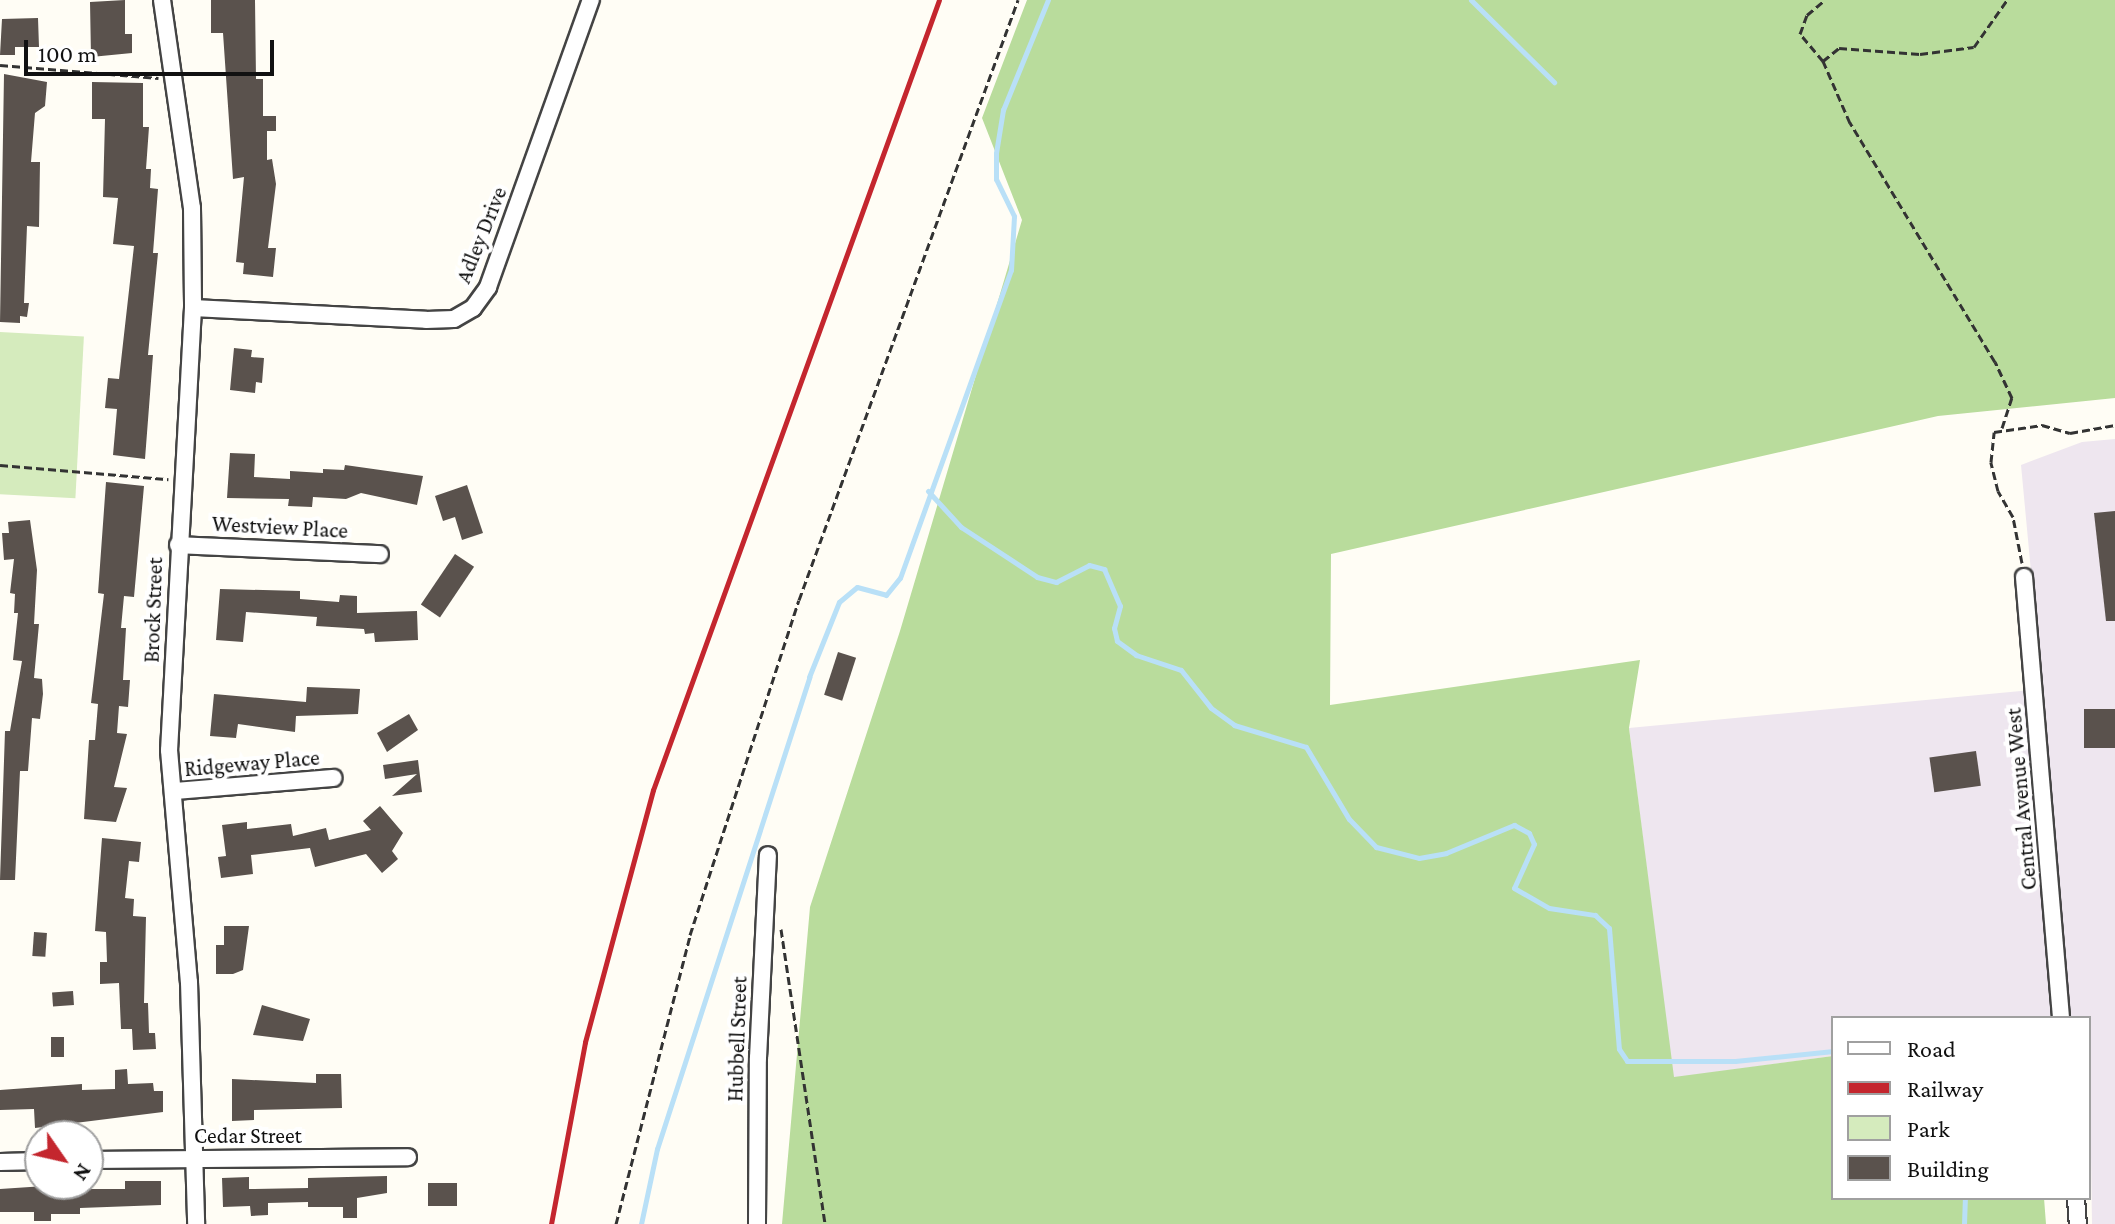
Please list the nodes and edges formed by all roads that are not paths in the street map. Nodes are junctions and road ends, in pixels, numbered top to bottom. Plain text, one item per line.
1 (162, 0) edge
2 (591, 0) edge
3 (193, 308) junction
4 (178, 545) junction
5 (380, 554) dead end
6 (2024, 577) road end
7 (333, 778) dead end
8 (174, 791) junction
9 (768, 855) dead end
10 (2061, 1016) edge
11 (408, 1157) dead end
12 (194, 1158) junction
13 (104, 1160) edge
14 (24, 1161) edge
15 (0, 1162) edge
16 (2076, 1200) edge
17 (196, 1224) edge
18 (757, 1224) edge
19 (2078, 1224) edge

1 - 3 street, Brock Street
2 - 3 street, Adley Drive
3 - 4 street, Brock Street
4 - 5 street, Westview Place
4 - 8 street, Brock Street
6 - 10 street, Central Avenue West
7 - 8 street, Ridgeway Place
8 - 12 street, Brock Street
9 - 18 street, Hubbell Street
11 - 12 street, Cedar Street
12 - 13 street, Cedar Street
12 - 17 street, Brock Street
14 - 15 street
16 - 19 street

